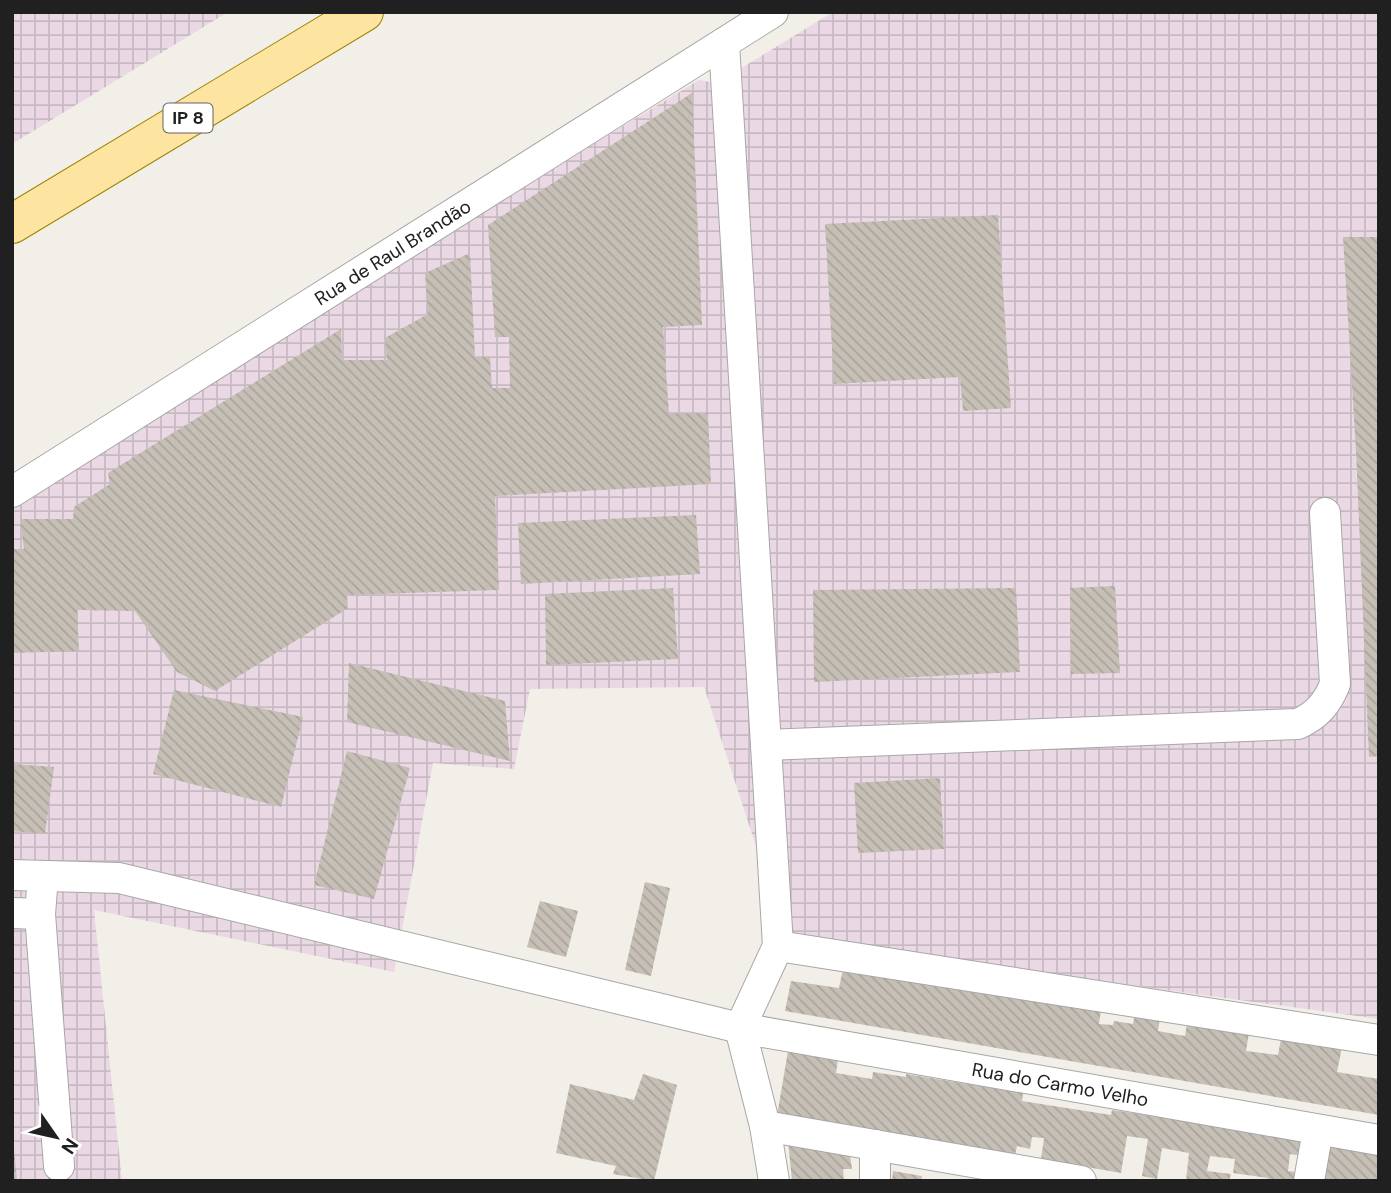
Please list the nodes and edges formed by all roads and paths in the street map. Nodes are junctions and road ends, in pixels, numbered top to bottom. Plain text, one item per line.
1 (364, 12) edge
2 (773, 12) edge
3 (724, 43) junction
4 (12, 224) edge
5 (12, 492) edge
6 (1325, 513) dead end
7 (766, 744) junction
8 (12, 875) edge
9 (43, 876) junction
10 (26, 913) edge
11 (778, 946) junction
12 (740, 1028) junction
13 (1379, 1040) edge
14 (765, 1126) junction
15 (1318, 1129) junction
16 (1379, 1140) edge
17 (875, 1145) junction
18 (59, 1166) dead end
19 (774, 1181) edge
20 (875, 1181) edge
21 (1081, 1181) edge
22 (1309, 1181) edge

1 - 4 main road, IP 8
2 - 3 street, Rua de Raul Brandão
3 - 5 street, Rua de Raul Brandão
3 - 7 street
6 - 7 street
7 - 11 street
8 - 9 street, Rua do Carmo Velho
9 - 10 street
9 - 12 street, Rua do Carmo Velho
10 - 18 street
11 - 12 street
11 - 13 street
12 - 14 street
12 - 15 street, Rua do Carmo Velho
14 - 17 street
14 - 19 street
15 - 16 street, Rua do Carmo Velho
15 - 22 street
17 - 20 street
17 - 21 street

